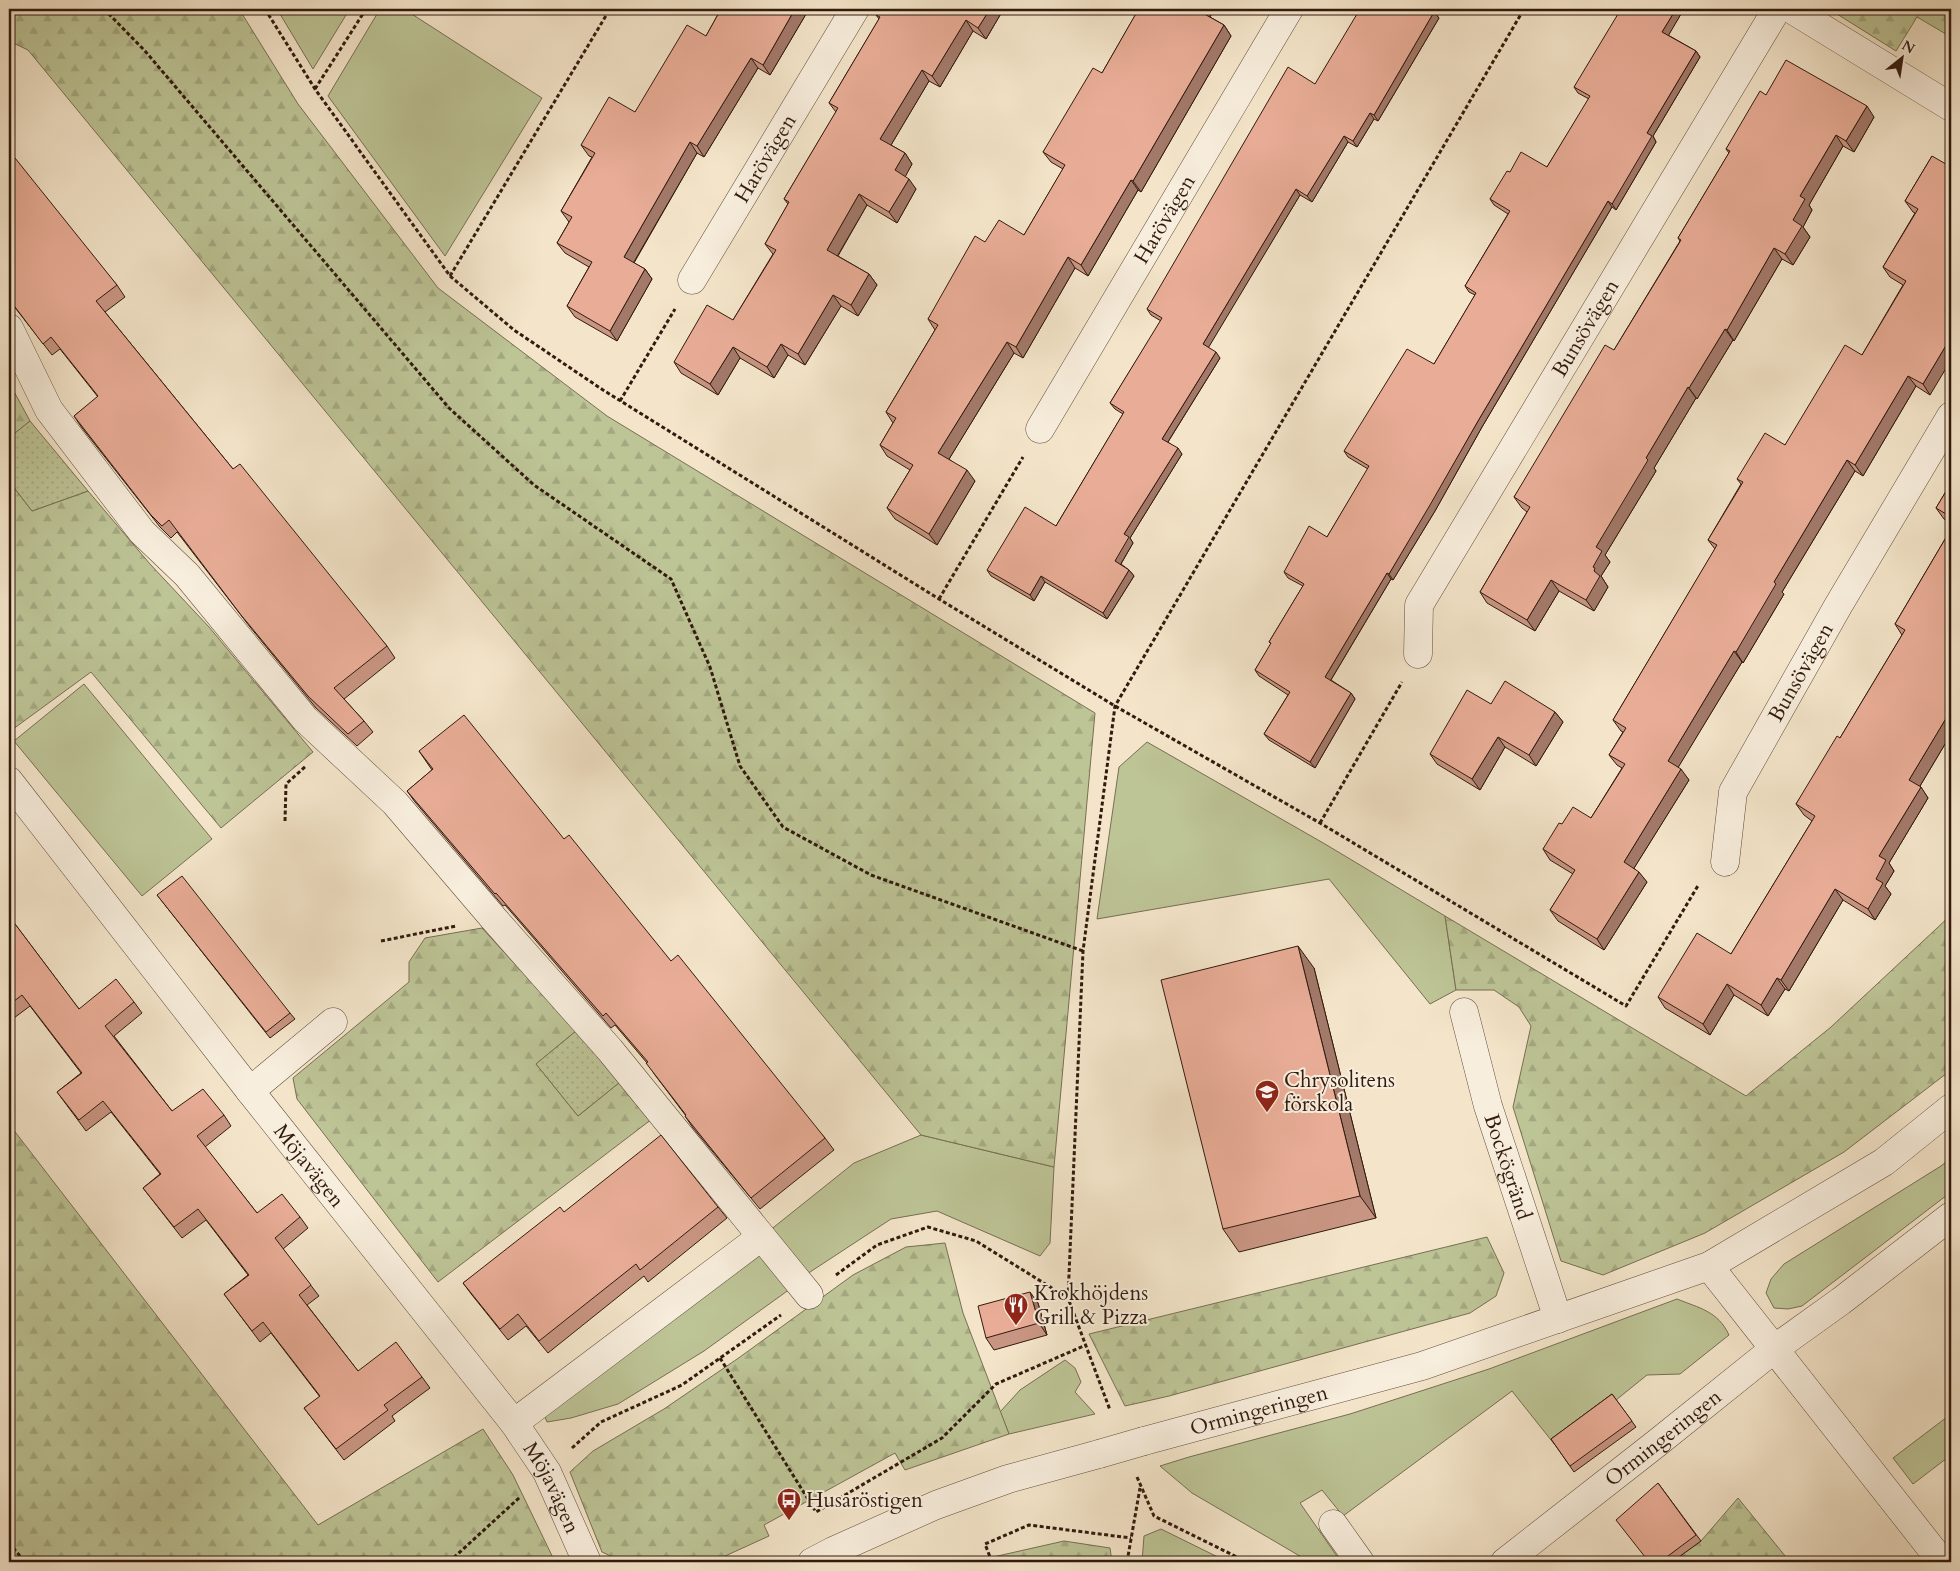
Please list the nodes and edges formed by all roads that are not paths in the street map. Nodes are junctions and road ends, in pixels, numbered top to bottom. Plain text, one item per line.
1 (855, 9) edge
2 (1288, 9) edge
3 (1777, 9) edge
4 (1791, 9) edge
5 (1951, 107) edge
6 (692, 280) road end
7 (9, 328) edge
8 (1951, 416) edge
9 (1040, 428) road end
10 (1418, 654) road end
11 (9, 781) edge
12 (1725, 862) road end
13 (1464, 1012) dead end
14 (333, 1022) dead end
15 (250, 1091) junction
16 (1951, 1108) edge
17 (1951, 1216) edge
18 (761, 1237) junction
19 (1708, 1266) junction
20 (809, 1295) road end
21 (1558, 1320) junction
22 (1774, 1349) junction
23 (514, 1423) junction
24 (1332, 1524) dead end
25 (588, 1562) edge
26 (812, 1562) edge
27 (1360, 1562) edge
28 (1504, 1562) edge
29 (1942, 1562) edge

1 - 6 street, Harövägen
2 - 9 street, Harövägen
3 - 10 street, Bunsövägen
4 - 5 street
7 - 18 street
8 - 12 street, Bunsövägen
11 - 15 street, Möjavägen
13 - 21 street, Bockögränd
14 - 15 street
15 - 23 street, Möjavägen
16 - 19 street, Ormingeringen
17 - 22 street, Ormingeringen
18 - 20 street
18 - 23 street
19 - 21 street, Ormingeringen
19 - 22 street
21 - 26 street, Ormingeringen, bridge
22 - 28 street, Ormingeringen
22 - 29 street
23 - 25 street, Möjavägen
24 - 27 street

